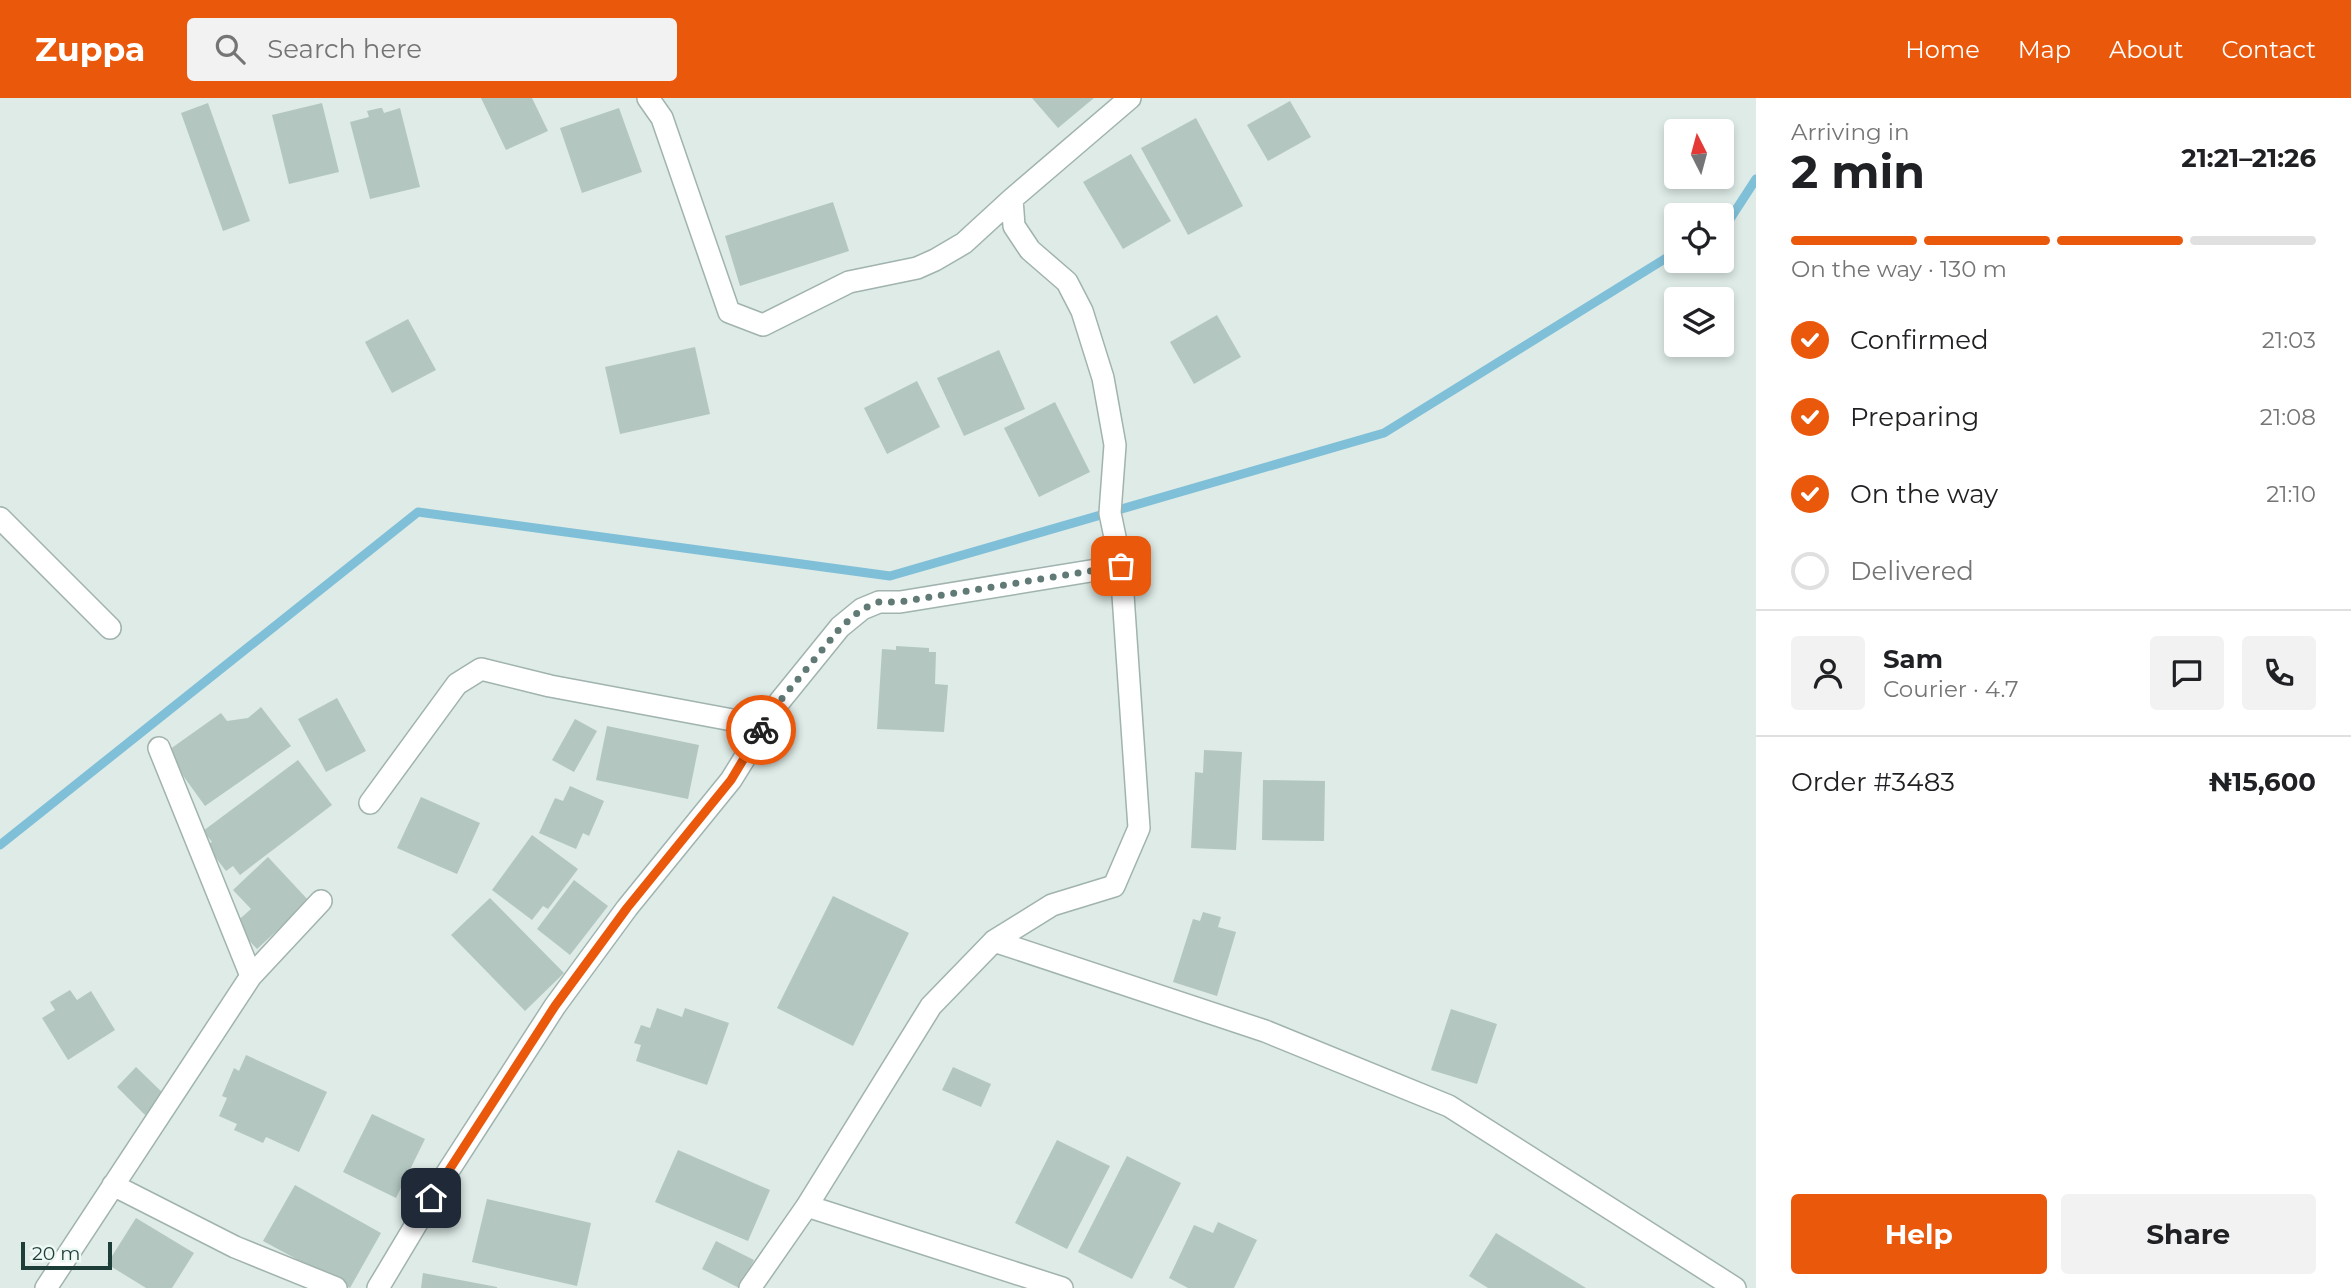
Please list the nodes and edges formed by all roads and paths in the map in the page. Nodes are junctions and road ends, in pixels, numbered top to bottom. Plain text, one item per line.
1 (648, 98) edge
2 (1130, 98) edge
3 (1012, 199) junction
4 (0, 518) edge
5 (1121, 566) junction
6 (110, 628) dead end
7 (764, 726) junction
8 (159, 748) dead end
9 (370, 803) dead end
10 (321, 901) dead end
11 (994, 941) junction
12 (251, 976) junction
13 (114, 1185) junction
14 (807, 1206) junction
15 (47, 1288) edge
16 (335, 1288) edge
17 (378, 1288) edge
18 (750, 1288) edge
19 (1062, 1288) edge
20 (1735, 1288) edge

1 - 3 street
2 - 3 street
3 - 5 street
4 - 6 street
5 - 7 street
5 - 11 street
7 - 9 street
7 - 17 street
8 - 12 street
10 - 12 street
11 - 14 street
11 - 20 street
12 - 13 street
13 - 15 street
13 - 16 street
14 - 18 street
14 - 19 street

